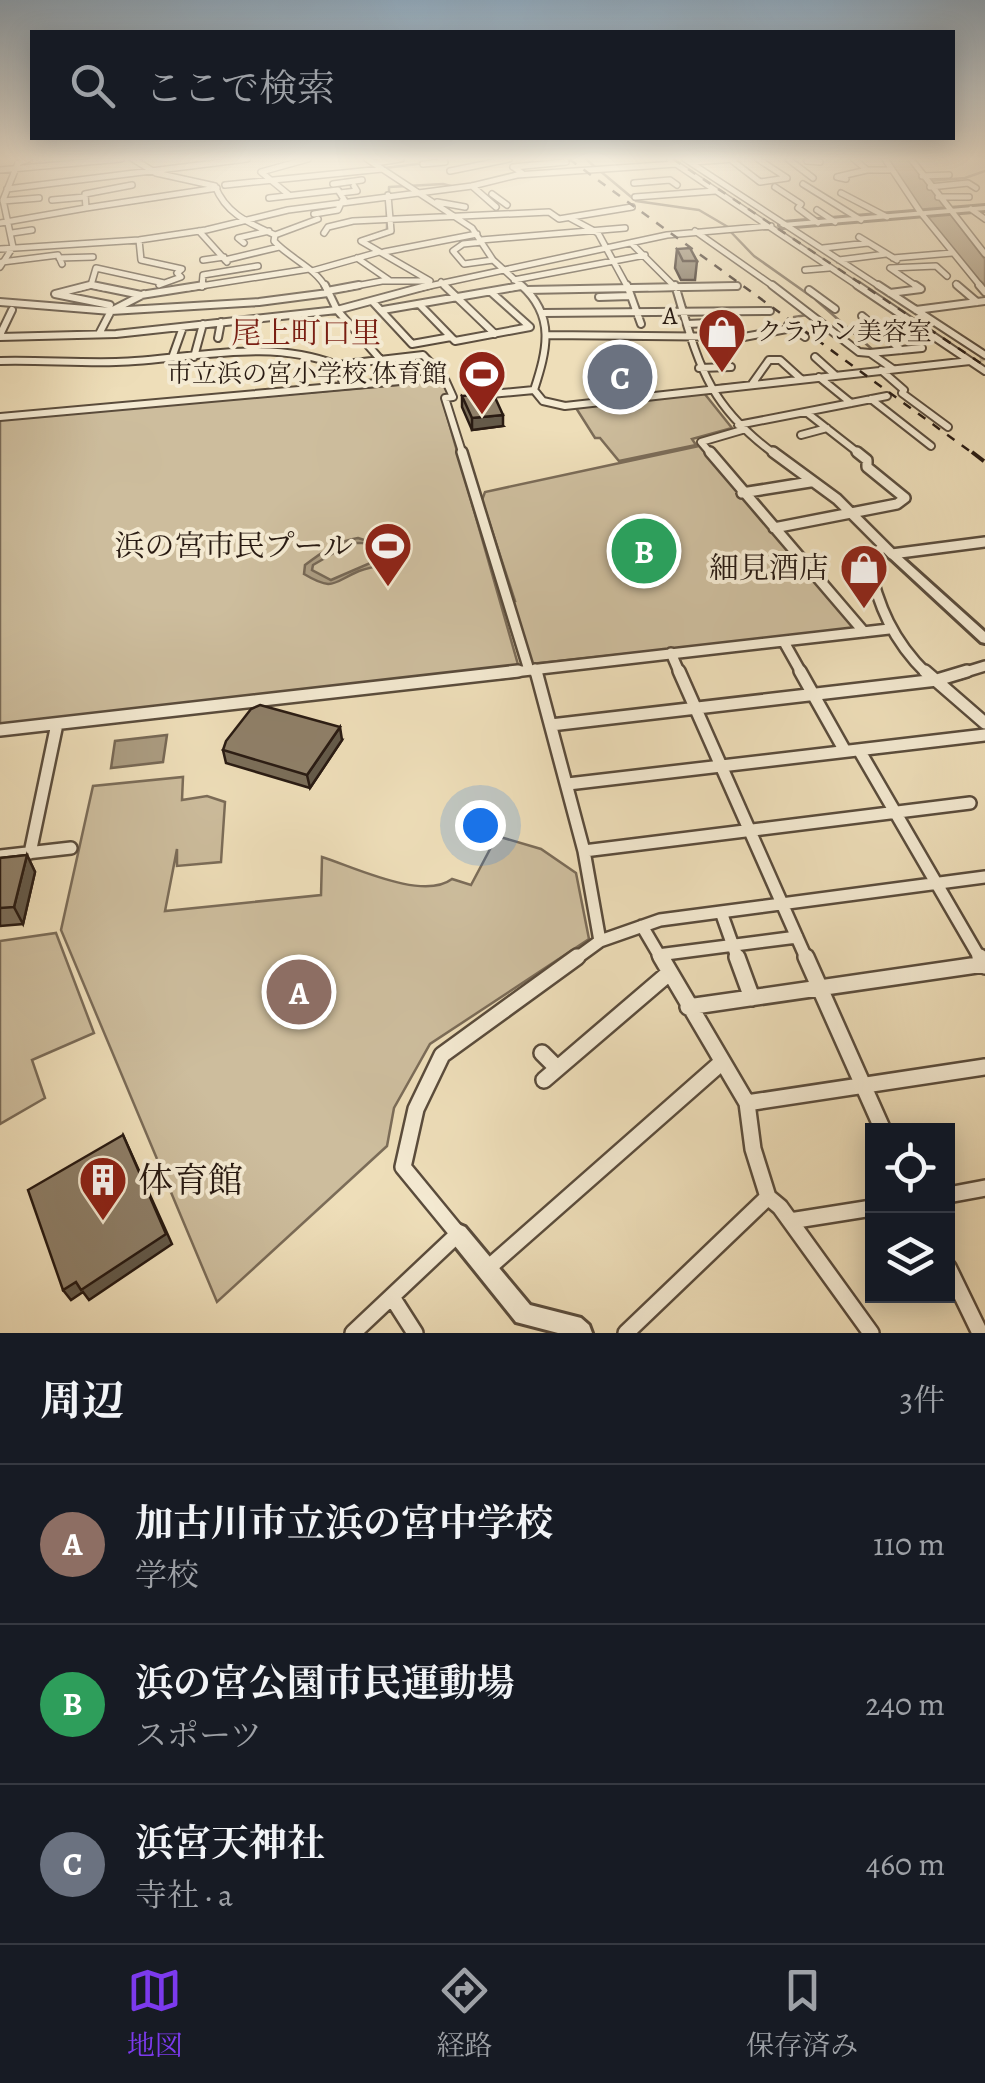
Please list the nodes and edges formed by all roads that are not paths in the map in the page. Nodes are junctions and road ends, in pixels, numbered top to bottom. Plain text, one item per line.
1 (238, 221) edge
2 (246, 221) edge
3 (304, 221) edge
4 (319, 221) edge
5 (380, 221) edge
6 (387, 221) edge
7 (461, 221) edge
8 (578, 221) edge
9 (609, 221) edge
10 (762, 221) edge
11 (779, 221) edge
12 (845, 221) edge
13 (927, 221) edge
14 (959, 221) edge
15 (835, 222) joint
16 (818, 223) joint
17 (227, 224) junction
18 (785, 225) junction
19 (189, 226) dead end
20 (769, 226) junction
21 (7, 227) edge
22 (30, 228) dead end
23 (625, 228) dead end
24 (596, 230) junction
25 (199, 231) junction
26 (694, 231) junction
27 (272, 233) junction
28 (374, 236) junction
29 (859, 237) dead end
30 (480, 239) junction
31 (139, 240) junction
32 (437, 242) junction
33 (244, 243) dead end
34 (868, 243) junction
35 (632, 244) junction
36 (12, 247) junction
37 (278, 247) junction
38 (923, 247) dead end
39 (822, 248) junction
40 (0, 249) edge
41 (607, 249) junction
42 (394, 250) junction
43 (452, 250) junction
44 (562, 250) dead end
45 (382, 252) junction
46 (952, 253) junction
47 (645, 254) junction
48 (932, 254) junction
49 (985, 254) edge
50 (88, 256) dead end
51 (245, 256) junction
52 (574, 256) junction
53 (889, 256) junction
54 (167, 257) dead end
55 (357, 258) junction
56 (203, 260) dead end
57 (493, 260) junction
58 (838, 260) junction
59 (615, 261) junction
60 (228, 262) junction
61 (155, 263) junction
62 (1, 265) edge
63 (906, 265) junction
64 (258, 266) junction
65 (830, 268) junction
66 (212, 269) dead end
67 (310, 270) junction
68 (804, 270) dead end
69 (504, 271) junction
70 (947, 276) dead end
71 (267, 277) junction
72 (452, 280) junction
73 (514, 280) junction
74 (390, 281) junction
75 (430, 281) junction
76 (164, 282) junction
77 (441, 282) junction
78 (91, 284) junction
79 (202, 286) junction
80 (738, 286) dead end
81 (956, 286) dead end
82 (676, 287) junction
83 (524, 288) junction
84 (810, 290) dead end
85 (328, 292) junction
86 (491, 292) junction
87 (630, 292) junction
88 (985, 292) edge
89 (890, 293) junction
90 (141, 295) junction
91 (599, 297) dead end
92 (458, 298) junction
93 (820, 298) junction
94 (795, 301) junction
95 (0, 302) edge
96 (373, 302) junction
97 (981, 302) edge
98 (419, 304) junction
99 (833, 305) dead end
100 (120, 306) junction
101 (12, 310) dead end
102 (337, 310) junction
103 (383, 310) junction
104 (915, 310) junction
105 (111, 311) junction
106 (637, 312) junction
107 (684, 312) junction
108 (744, 312) junction
109 (770, 312) dead end
110 (543, 314) junction
111 (862, 316) dead end
112 (222, 322) junction
113 (749, 322) dead end
114 (709, 323) dead end
115 (203, 324) junction
116 (640, 324) dead end
117 (688, 324) junction
118 (183, 327) junction
119 (922, 329) junction
120 (884, 333) junction
121 (99, 334) junction
122 (495, 334) junction
123 (0, 336) edge
124 (548, 336) junction
125 (691, 336) junction
126 (451, 337) junction
127 (805, 337) dead end
128 (218, 338) dead end
129 (922, 348) dead end
130 (902, 350) junction
131 (873, 353) junction
132 (173, 355) dead end
133 (985, 355) tunnel mouth
134 (194, 357) junction
135 (815, 357) dead end
136 (380, 360) junction
137 (0, 361) edge
138 (970, 361) junction
139 (337, 364) junction
140 (731, 367) dead end
141 (699, 368) junction
142 (892, 369) junction
143 (882, 370) junction
144 (985, 371) edge
145 (834, 375) junction
146 (444, 377) junction
147 (818, 377) junction
148 (801, 378) junction
149 (752, 384) junction
150 (344, 386) junction
151 (712, 389) junction
152 (534, 390) junction
153 (887, 396) dead end
154 (453, 397) junction
155 (871, 399) junction
156 (851, 403) junction
157 (806, 412) junction
158 (0, 417) edge
159 (948, 427) dead end
160 (740, 428) junction
161 (826, 428) junction
162 (801, 434) dead end
163 (931, 446) dead end
164 (810, 482) junction
165 (742, 493) junction
166 (852, 514) junction
167 (774, 528) junction
168 (984, 543) edge
169 (888, 550) junction
170 (889, 629) junction
171 (864, 632) junction
172 (985, 639) edge
173 (784, 642) junction
174 (671, 654) junction
175 (985, 666) edge
176 (532, 670) junction
177 (937, 680) junction
178 (812, 695) junction
179 (697, 708) junction
180 (985, 723) edge
181 (57, 724) junction
182 (551, 725) junction
183 (0, 730) edge
184 (985, 735) edge
185 (859, 750) junction
186 (845, 751) junction
187 (724, 766) junction
188 (568, 784) junction
189 (970, 803) dead end
190 (894, 812) junction
191 (753, 831) junction
192 (71, 848) dead end
193 (584, 851) junction
194 (30, 853) junction
195 (0, 856) edge
196 (985, 877) edge
197 (938, 883) junction
198 (784, 904) junction
199 (722, 912) junction
200 (642, 926) junction
201 (797, 936) junction
202 (600, 941) junction
203 (733, 945) junction
204 (658, 955) junction
205 (985, 965) edge
206 (669, 973) junction
207 (819, 988) junction
208 (752, 998) junction
209 (688, 1007) junction
210 (542, 1053) dead end
211 (722, 1062) junction
212 (985, 1067) edge
213 (557, 1068) junction
214 (544, 1080) dead end
215 (862, 1086) junction
216 (747, 1103) junction
217 (880, 1123) edge
218 (985, 1188) edge
219 (955, 1194) edge
220 (768, 1197) junction
221 (865, 1209) edge
222 (790, 1222) junction
223 (458, 1234) junction
224 (487, 1269) junction
225 (955, 1281) edge
226 (392, 1297) junction
227 (353, 1333) edge
228 (415, 1333) edge
229 (581, 1333) edge
230 (626, 1333) edge
231 (871, 1333) edge
232 (980, 1333) edge

1 - 17 street
2 - 27 street
3 - 27 street
4 - 5 street
6 - 28 street
7 - 30 street
8 - 24 street
9 - 24 street
10 - 20 street
11 - 18 street
12 - 15 street
13 - 46 street
14 - 49 street
15 - 16 street
16 - 18 street
17 - 19 street
17 - 25 street
18 - 39 street
20 - 26 street
20 - 65 street
21 - 22 street
21 - 36 street
23 - 24 street
24 - 30 street
24 - 41 street
25 - 31 street
25 - 60 street
26 - 35 street
26 - 94 street
27 - 33 street
27 - 37 street
28 - 42 street
28 - 45 street
29 - 34 street
30 - 32 street
30 - 43 street
30 - 57 street
31 - 36 street
31 - 61 street
32 - 42 street
32 - 43 street
34 - 39 street
34 - 53 street
35 - 41 street
35 - 47 street
36 - 40 street
36 - 62 street
37 - 51 street
37 - 67 street
38 - 48 street
39 - 58 street
41 - 52 street
41 - 59 street
42 - 45 street
43 - 57 street
44 - 52 street
45 - 55 street
45 - 75 street
46 - 48 street
46 - 88 street
47 - 59 street
47 - 82 street
48 - 53 street
50 - 62 street
51 - 60 street
51 - 64 street
52 - 69 street
53 - 58 street
53 - 63 street
54 - 61 street
55 - 67 street
55 - 74 street
56 - 60 street
57 - 69 street
58 - 89 street
59 - 73 street
59 - 87 street
60 - 66 street
61 - 76 street
63 - 70 street
63 - 89 street
64 - 71 street
64 - 79 street
65 - 68 street
65 - 119 street
67 - 71 street
67 - 85 street
69 - 72 street
69 - 73 street
71 - 79 street
72 - 75 street
72 - 77 street
73 - 83 street
74 - 75 street
74 - 85 street
76 - 78 street
76 - 90 street
77 - 92 street
77 - 96 street
78 - 90 street
78 - 100 street
79 - 90 street
80 - 82 street
81 - 97 street
82 - 87 street
82 - 107 street
83 - 86 street
83 - 87 street
83 - 110 street
84 - 93 street
85 - 102 street
85 - 105 street
86 - 92 street
86 - 122 street
87 - 91 street
87 - 106 street
89 - 104 street
90 - 100 street
92 - 98 street
92 - 122 street
93 - 94 street
93 - 99 street
94 - 131 street
95 - 105 street
96 - 102 street
96 - 103 street
97 - 104 street
98 - 103 street
98 - 126 street
100 - 105 street
101 - 123 street
102 - 112 street
102 - 136 street
103 - 126 street
104 - 133 street
105 - 121 street
106 - 107 street
106 - 110 street
106 - 116 street
107 - 108 street
107 - 117 street
108 - 109 street
108 - 113 street
110 - 124 street
111 - 120 street
112 - 115 street
112 - 128 street
114 - 117 street
115 - 118 street
115 - 134 street
117 - 125 street
118 - 121 street
118 - 132 street
119 - 120 street
119 - 138 street
120 - 130 street
121 - 123 street
122 - 126 street
124 - 125 street, A
124 - 152 street
125 - 127 street, A
125 - 141 street
129 - 130 street
130 - 131 street
131 - 142 street
134 - 137 street
134 - 139 street
135 - 145 street
136 - 139 street
136 - 146 street
138 - 142 street
138 - 144 street
139 - 150 street
140 - 141 street
141 - 151 street
142 - 143 street
143 - 145 street
143 - 159 street
145 - 147 street
146 - 150 street
146 - 154 street
147 - 148 street
147 - 156 street
148 - 149 street
148 - 149 street
149 - 151 street
150 - 158 street
151 - 152 street
151 - 160 street
152 - 154 street
153 - 155 street
154 - 176 street
155 - 156 street
155 - 163 street
156 - 157 street
157 - 160 street
157 - 161 street
160 - 164 street
160 - 165 street
161 - 162 street
161 - 166 street
164 - 165 street
164 - 166 street
165 - 167 street
166 - 167 street
166 - 169 street
167 - 171 street
168 - 169 street
169 - 170 street
169 - 172 street
170 - 171 street
170 - 177 street
171 - 173 street
173 - 174 street
173 - 178 street
174 - 176 street
174 - 179 street
175 - 177 street
176 - 181 street
176 - 182 street
177 - 178 street
177 - 180 street
178 - 179 street
178 - 186 street
179 - 182 street
179 - 187 street
181 - 183 street
181 - 194 street
182 - 188 street
184 - 185 street
185 - 186 street
185 - 190 street
186 - 187 street
187 - 188 street
187 - 191 street
188 - 193 street
189 - 190 street
190 - 191 street
190 - 197 street
191 - 193 street
191 - 198 street
192 - 194 street
193 - 202 street
194 - 195 street
196 - 197 street
197 - 198 street
197 - 205 street
198 - 199 street
198 - 201 street
199 - 200 street
199 - 203 street
200 - 202 street
200 - 204 street
201 - 203 street
201 - 207 street
202 - 223 street
203 - 204 street
203 - 208 street
204 - 206 street
205 - 207 street
206 - 209 street
206 - 213 street
207 - 208 street
207 - 215 street
208 - 209 street
209 - 211 street
210 - 213 street
211 - 216 street
211 - 224 street
212 - 215 street
213 - 214 street
215 - 216 street
215 - 217 street
216 - 220 street
218 - 219 street
220 - 222 street
220 - 230 street
221 - 222 street
222 - 231 street
223 - 224 street
223 - 226 street
224 - 229 street
225 - 232 street
226 - 227 street
226 - 228 street

